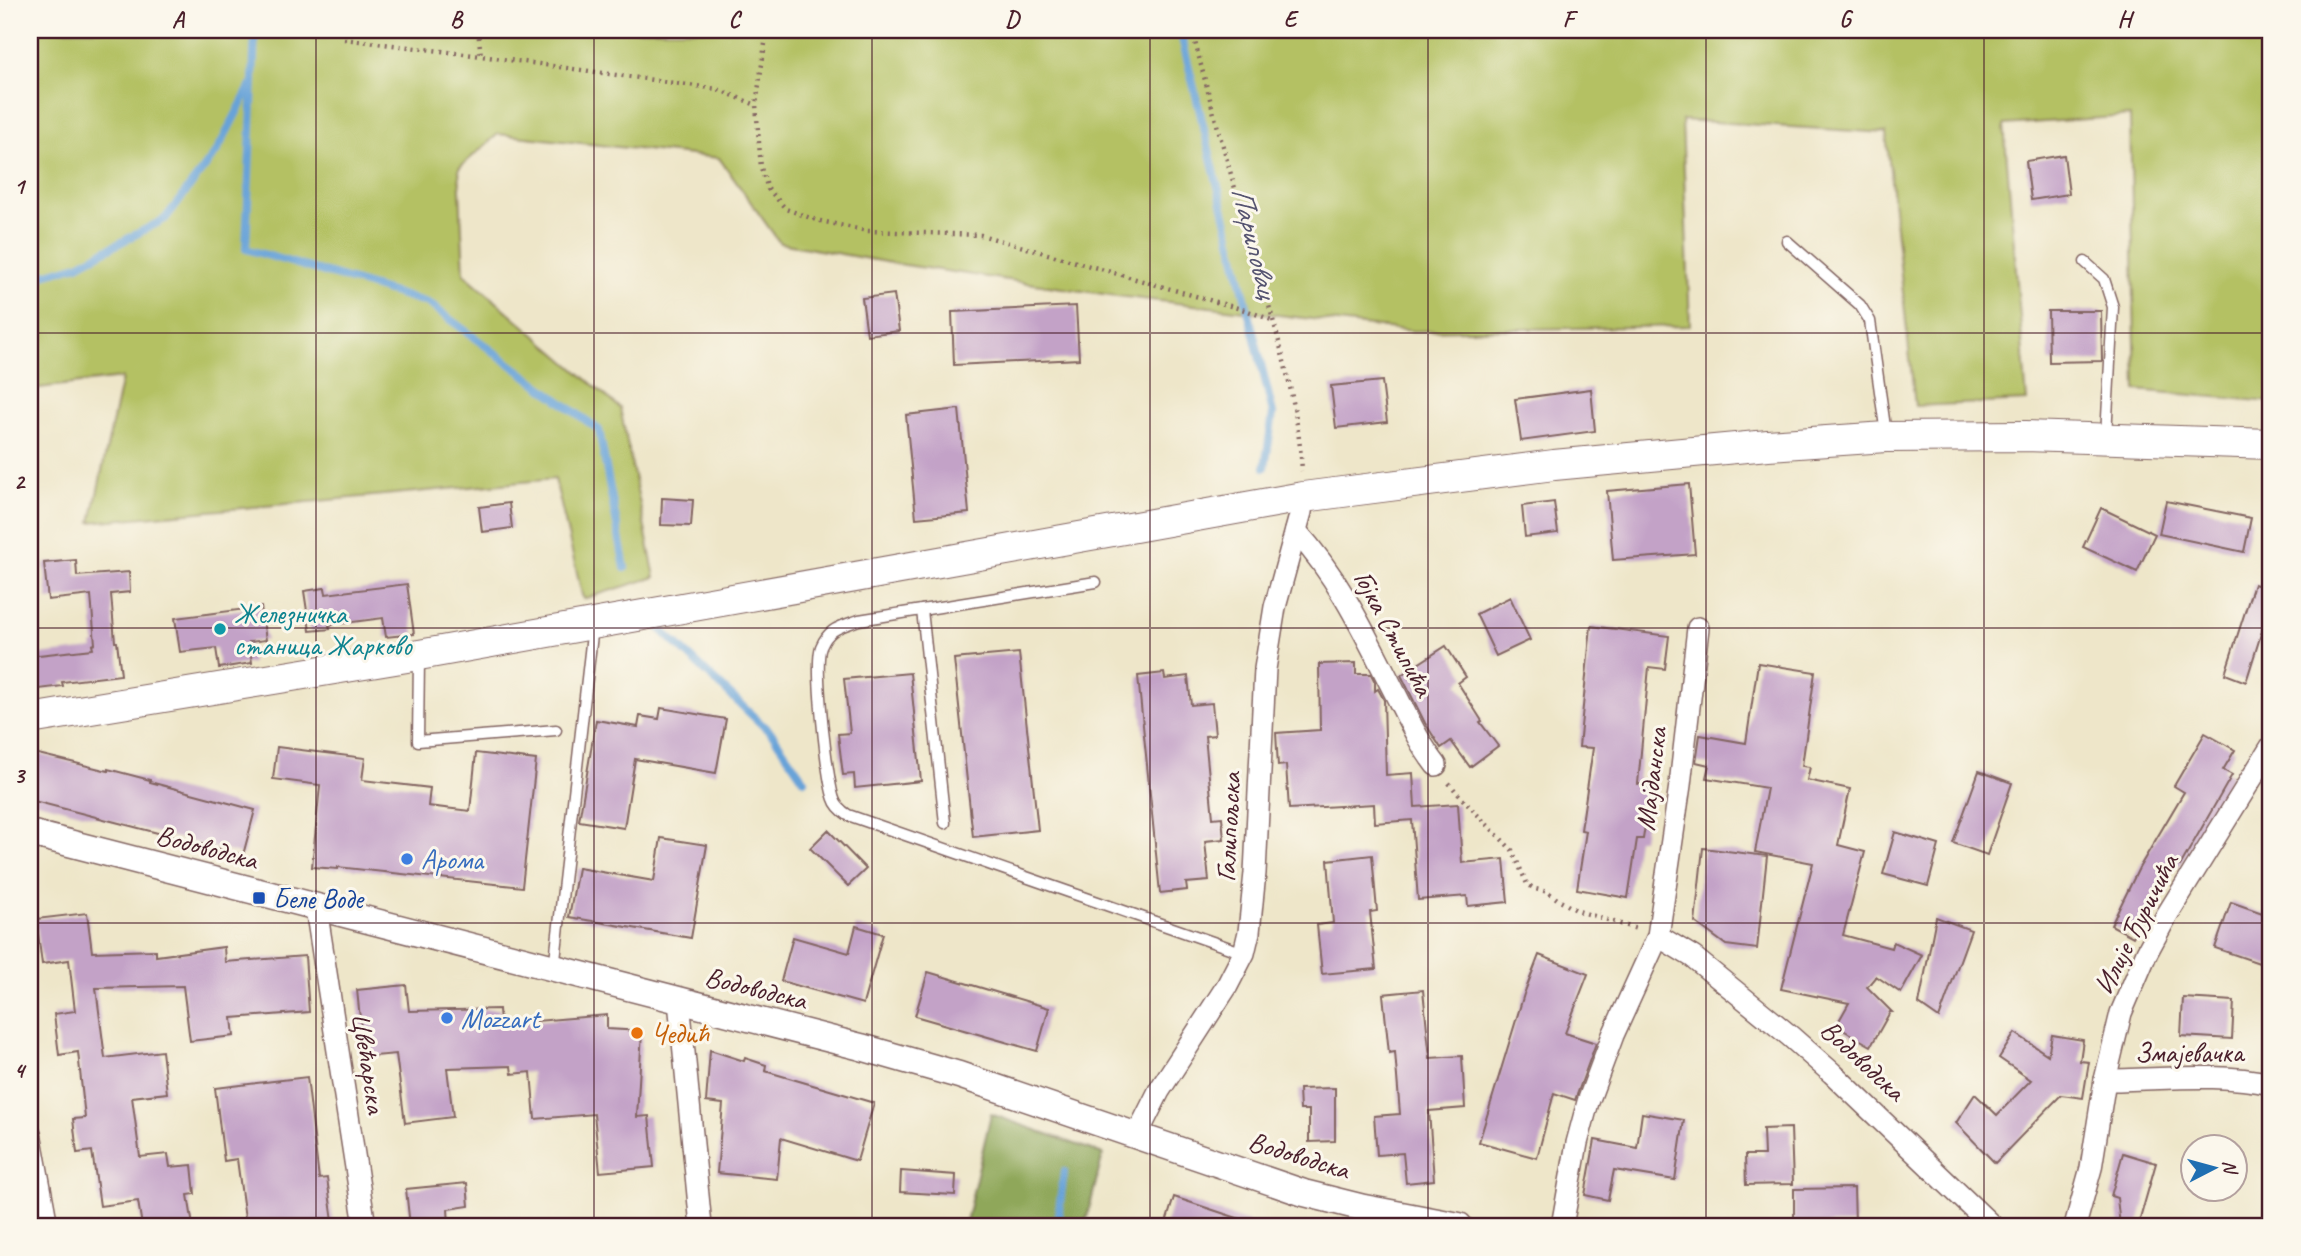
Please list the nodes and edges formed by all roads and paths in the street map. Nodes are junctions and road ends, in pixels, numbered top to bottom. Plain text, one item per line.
1 (478, 30) edge
2 (767, 30) edge
3 (1192, 30) edge
4 (344, 39) dead end
5 (481, 56) junction
6 (756, 106) junction
7 (1787, 241) dead end
8 (2085, 262) dead end
9 (1273, 321) junction
10 (1886, 437) junction
11 (2106, 438) junction
12 (2271, 444) edge
13 (1303, 497) junction
14 (1296, 531) junction
15 (1096, 582) dead end
16 (922, 610) junction
17 (593, 624) junction
18 (1698, 628) dead end
19 (419, 655) junction
20 (30, 719) edge
21 (556, 730) dead end
22 (2271, 747) edge
23 (1436, 765) joint
24 (945, 823) dead end
25 (30, 833) edge
26 (316, 908) junction
27 (1658, 936) junction
28 (1244, 953) junction
29 (554, 969) junction
30 (679, 1001) junction
31 (2105, 1080) junction
32 (2271, 1084) edge
33 (30, 1133) edge
34 (1137, 1135) junction
35 (47, 1226) edge
36 (366, 1226) edge
37 (701, 1226) edge
38 (1459, 1226) edge
39 (1562, 1226) edge
40 (1992, 1226) edge
41 (2075, 1226) edge

1 - 5 path
2 - 6 path
3 - 9 path
4 - 5 path
5 - 6 path
6 - 9 path
7 - 10 lane
8 - 11 lane
9 - 13 path
10 - 11 main road
10 - 13 main road
11 - 12 main road
13 - 14 street, Галипољска
13 - 17 main road
14 - 23 street, Гојка Стипића
14 - 28 street, Галипољска
15 - 16 lane
16 - 24 lane
16 - 28 lane
17 - 19 main road
17 - 29 lane
18 - 27 street, Мајданска
19 - 20 main road
19 - 21 lane
22 - 31 street, Илије Ђуричића
23 - 27 path
25 - 26 street, Водоводска
26 - 29 street, Водоводска
26 - 36 street, Цвећарска
27 - 39 street
27 - 40 street, Водоводска
28 - 34 street, Галипољска
29 - 30 street, Водоводска
30 - 34 street, Водоводска
30 - 37 street
31 - 32 street, Змајевачка
31 - 41 street, Илије Ђуричића
33 - 35 street
34 - 38 street, Водоводска

